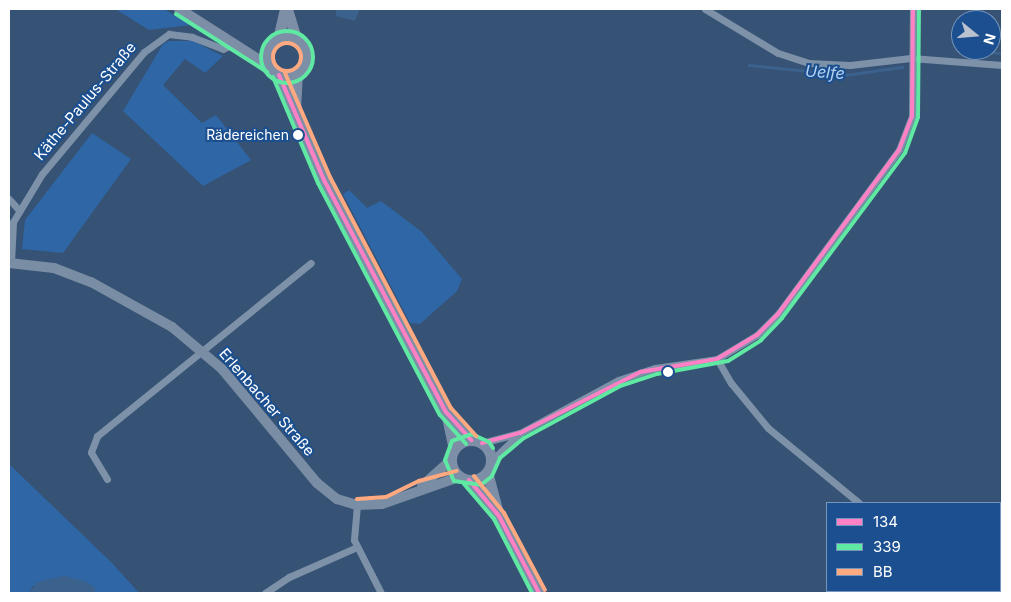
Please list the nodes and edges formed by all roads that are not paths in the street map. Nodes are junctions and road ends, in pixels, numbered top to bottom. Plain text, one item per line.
1 (179, 9) edge
2 (286, 9) edge
3 (705, 9) edge
4 (913, 9) edge
5 (278, 39) junction
6 (296, 40) junction
7 (238, 45) junction
8 (269, 48) junction
9 (911, 58) junction
10 (1002, 65) edge
11 (270, 67) junction
12 (297, 74) junction
13 (279, 75) junction
14 (295, 110) junction
15 (9, 199) edge
16 (19, 210) junction
17 (10, 262) edge
18 (311, 263) dead end
19 (203, 351) junction
20 (717, 359) junction
21 (446, 412) junction
22 (520, 433) junction
23 (476, 442) junction
24 (452, 454) junction
25 (489, 466) junction
26 (464, 478) junction
27 (107, 479) dead end
28 (421, 487) junction
29 (858, 502) edge
30 (356, 504) junction
31 (499, 516) junction
32 (357, 547) junction
33 (266, 593) edge
34 (381, 593) edge
35 (539, 593) edge

1 - 7 main road
2 - 5 main road
2 - 6 main road
3 - 9 street
4 - 9 street
5 - 6 main road
5 - 8 main road
6 - 12 main road
7 - 8 main road
7 - 11 main road
7 - 16 street, Käthe-Paulus-Straße
8 - 11 main road
9 - 10 street
9 - 20 street
11 - 13 main road
12 - 13 main road
12 - 14 main road
13 - 14 main road
14 - 21 main road
15 - 16 street
16 - 17 street, Käthe-Paulus-Straße
17 - 19 street, Erlenbacher Straße
18 - 19 street
19 - 27 street
19 - 30 street, Erlenbacher Straße
20 - 22 street
20 - 29 street
21 - 23 main road
21 - 24 main road
22 - 23 street
22 - 25 street
23 - 24 main road
23 - 25 main road
24 - 26 main road
24 - 28 street, Erlenbacher Straße
25 - 26 main road
25 - 31 main road
26 - 28 street, Erlenbacher Straße
26 - 31 main road
28 - 30 street, Erlenbacher Straße
30 - 32 street
31 - 35 main road
32 - 33 street
32 - 34 street

